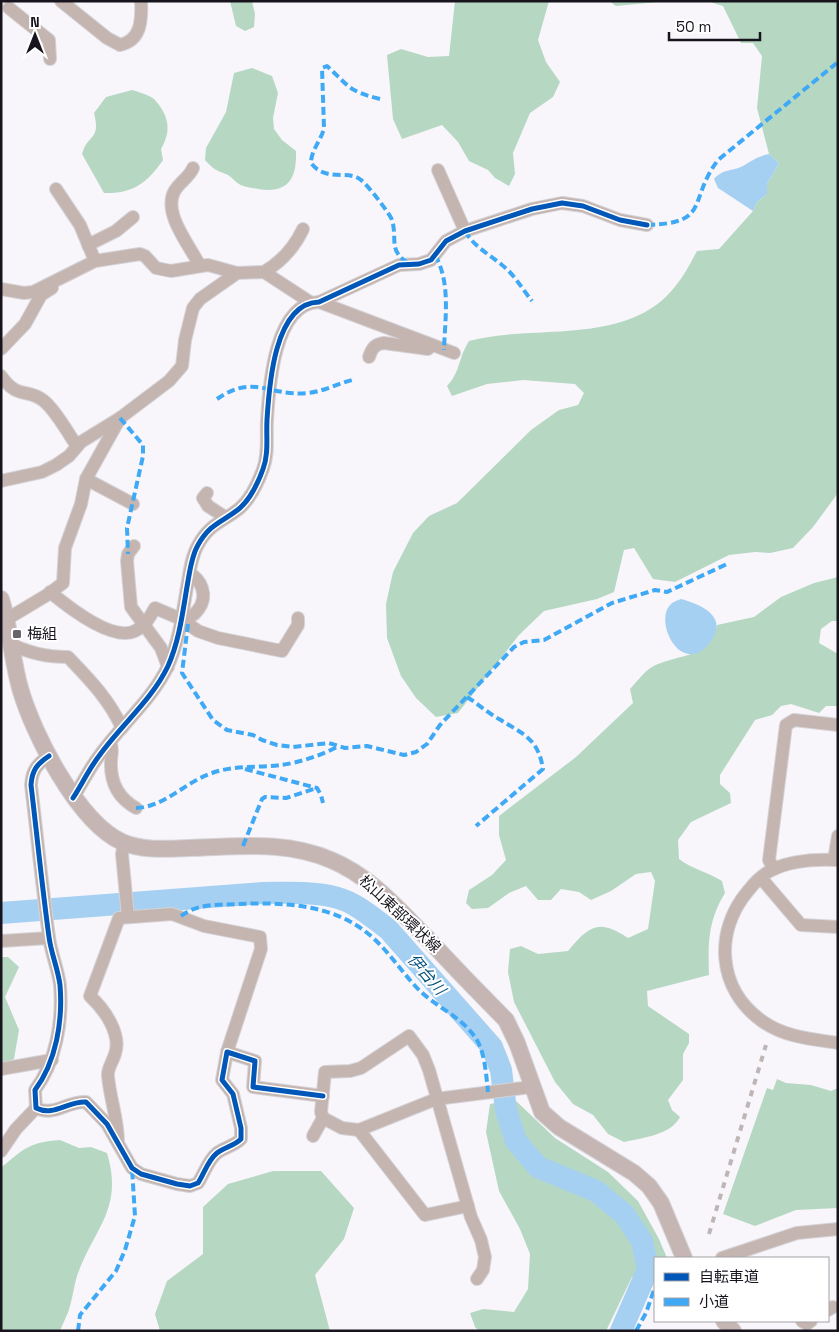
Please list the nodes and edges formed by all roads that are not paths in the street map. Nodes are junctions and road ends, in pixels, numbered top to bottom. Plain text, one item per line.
1 (61, 1) edge
2 (141, 1) edge
3 (8, 9) edge
4 (50, 59) dead end
5 (194, 168) dead end
6 (438, 170) dead end
7 (56, 189) dead end
8 (133, 217) dead end
9 (647, 225) dead end
10 (304, 229) dead end
11 (466, 231) junction
12 (88, 244) junction
13 (95, 261) junction
14 (200, 266) junction
15 (237, 272) junction
16 (264, 272) junction
17 (60, 279) junction
18 (1, 289) edge
19 (315, 302) junction
20 (1, 349) edge
21 (370, 357) dead end
22 (1, 376) edge
23 (120, 418) junction
24 (77, 446) junction
25 (86, 479) junction
26 (1, 482) edge
27 (207, 493) dead end
28 (133, 504) dead end
29 (225, 517) junction
30 (134, 546) dead end
31 (190, 573) junction
32 (50, 592) junction
33 (1, 600) edge
34 (298, 618) dead end
35 (7, 619) junction
36 (181, 619) junction
37 (144, 625) junction
38 (10, 644) junction
39 (168, 667) junction
40 (838, 725) edge
41 (122, 728) junction
42 (110, 742) junction
43 (49, 756) junction
44 (73, 798) junction
45 (136, 808) dead end
46 (838, 836) edge
47 (124, 842) junction
48 (836, 860) edge
49 (774, 869) junction
50 (761, 878) junction
51 (128, 915) junction
52 (838, 927) edge
53 (49, 938) junction
54 (1, 941) edge
55 (838, 1043) edge
56 (227, 1052) junction
57 (52, 1060) junction
58 (1, 1069) edge
59 (532, 1087) junction
60 (323, 1096) junction
61 (436, 1099) junction
62 (36, 1108) junction
63 (323, 1118) junction
64 (359, 1130) junction
65 (313, 1136) dead end
66 (118, 1144) junction
67 (1, 1151) edge
68 (468, 1206) junction
69 (838, 1229) edge
70 (684, 1257) edge
71 (725, 1257) edge
72 (477, 1279) dead end
73 (725, 1322) edge
74 (734, 1331) edge

1 - 2 street
3 - 4 street
5 - 14 street
6 - 11 street
7 - 12 street
8 - 12 street
9 - 11 street
10 - 16 street
11 - 19 street
12 - 13 street
13 - 14 street
13 - 17 street
14 - 15 street
15 - 16 street
15 - 23 street
16 - 19 street
17 - 18 street
17 - 20 street
19 - 21 street
19 - 29 street
22 - 24 street
23 - 24 street
23 - 25 street
24 - 26 street
25 - 28 street
25 - 32 street
27 - 29 street
29 - 31 street
30 - 37 street
31 - 36 street
31 - 36 street
32 - 35 street
32 - 37 street
33 - 35 main road, 松山東部環状線
34 - 36 street
35 - 38 main road, 松山東部環状線
36 - 37 street
36 - 39 street
37 - 39 street
38 - 41 street
38 - 43 main road, 松山東部環状線
39 - 41 street
40 - 49 street
41 - 42 street
42 - 44 street
42 - 45 street
43 - 44 main road, 松山東部環状線
43 - 53 street
44 - 47 main road, 松山東部環状線
46 - 48 street
47 - 51 street
47 - 59 main road, 松山東部環状線
48 - 49 street
49 - 50 street
50 - 52 street
50 - 55 street
51 - 56 street
51 - 66 street
53 - 54 street
53 - 57 street
56 - 60 street
56 - 66 street
57 - 58 street
57 - 62 street
59 - 61 street
59 - 70 main road, 松山東部環状線
60 - 61 street
60 - 63 street
61 - 64 street
61 - 68 street
62 - 66 street
62 - 67 street
63 - 64 street
63 - 65 street
64 - 68 street
68 - 72 street
69 - 71 street
73 - 74 main road

